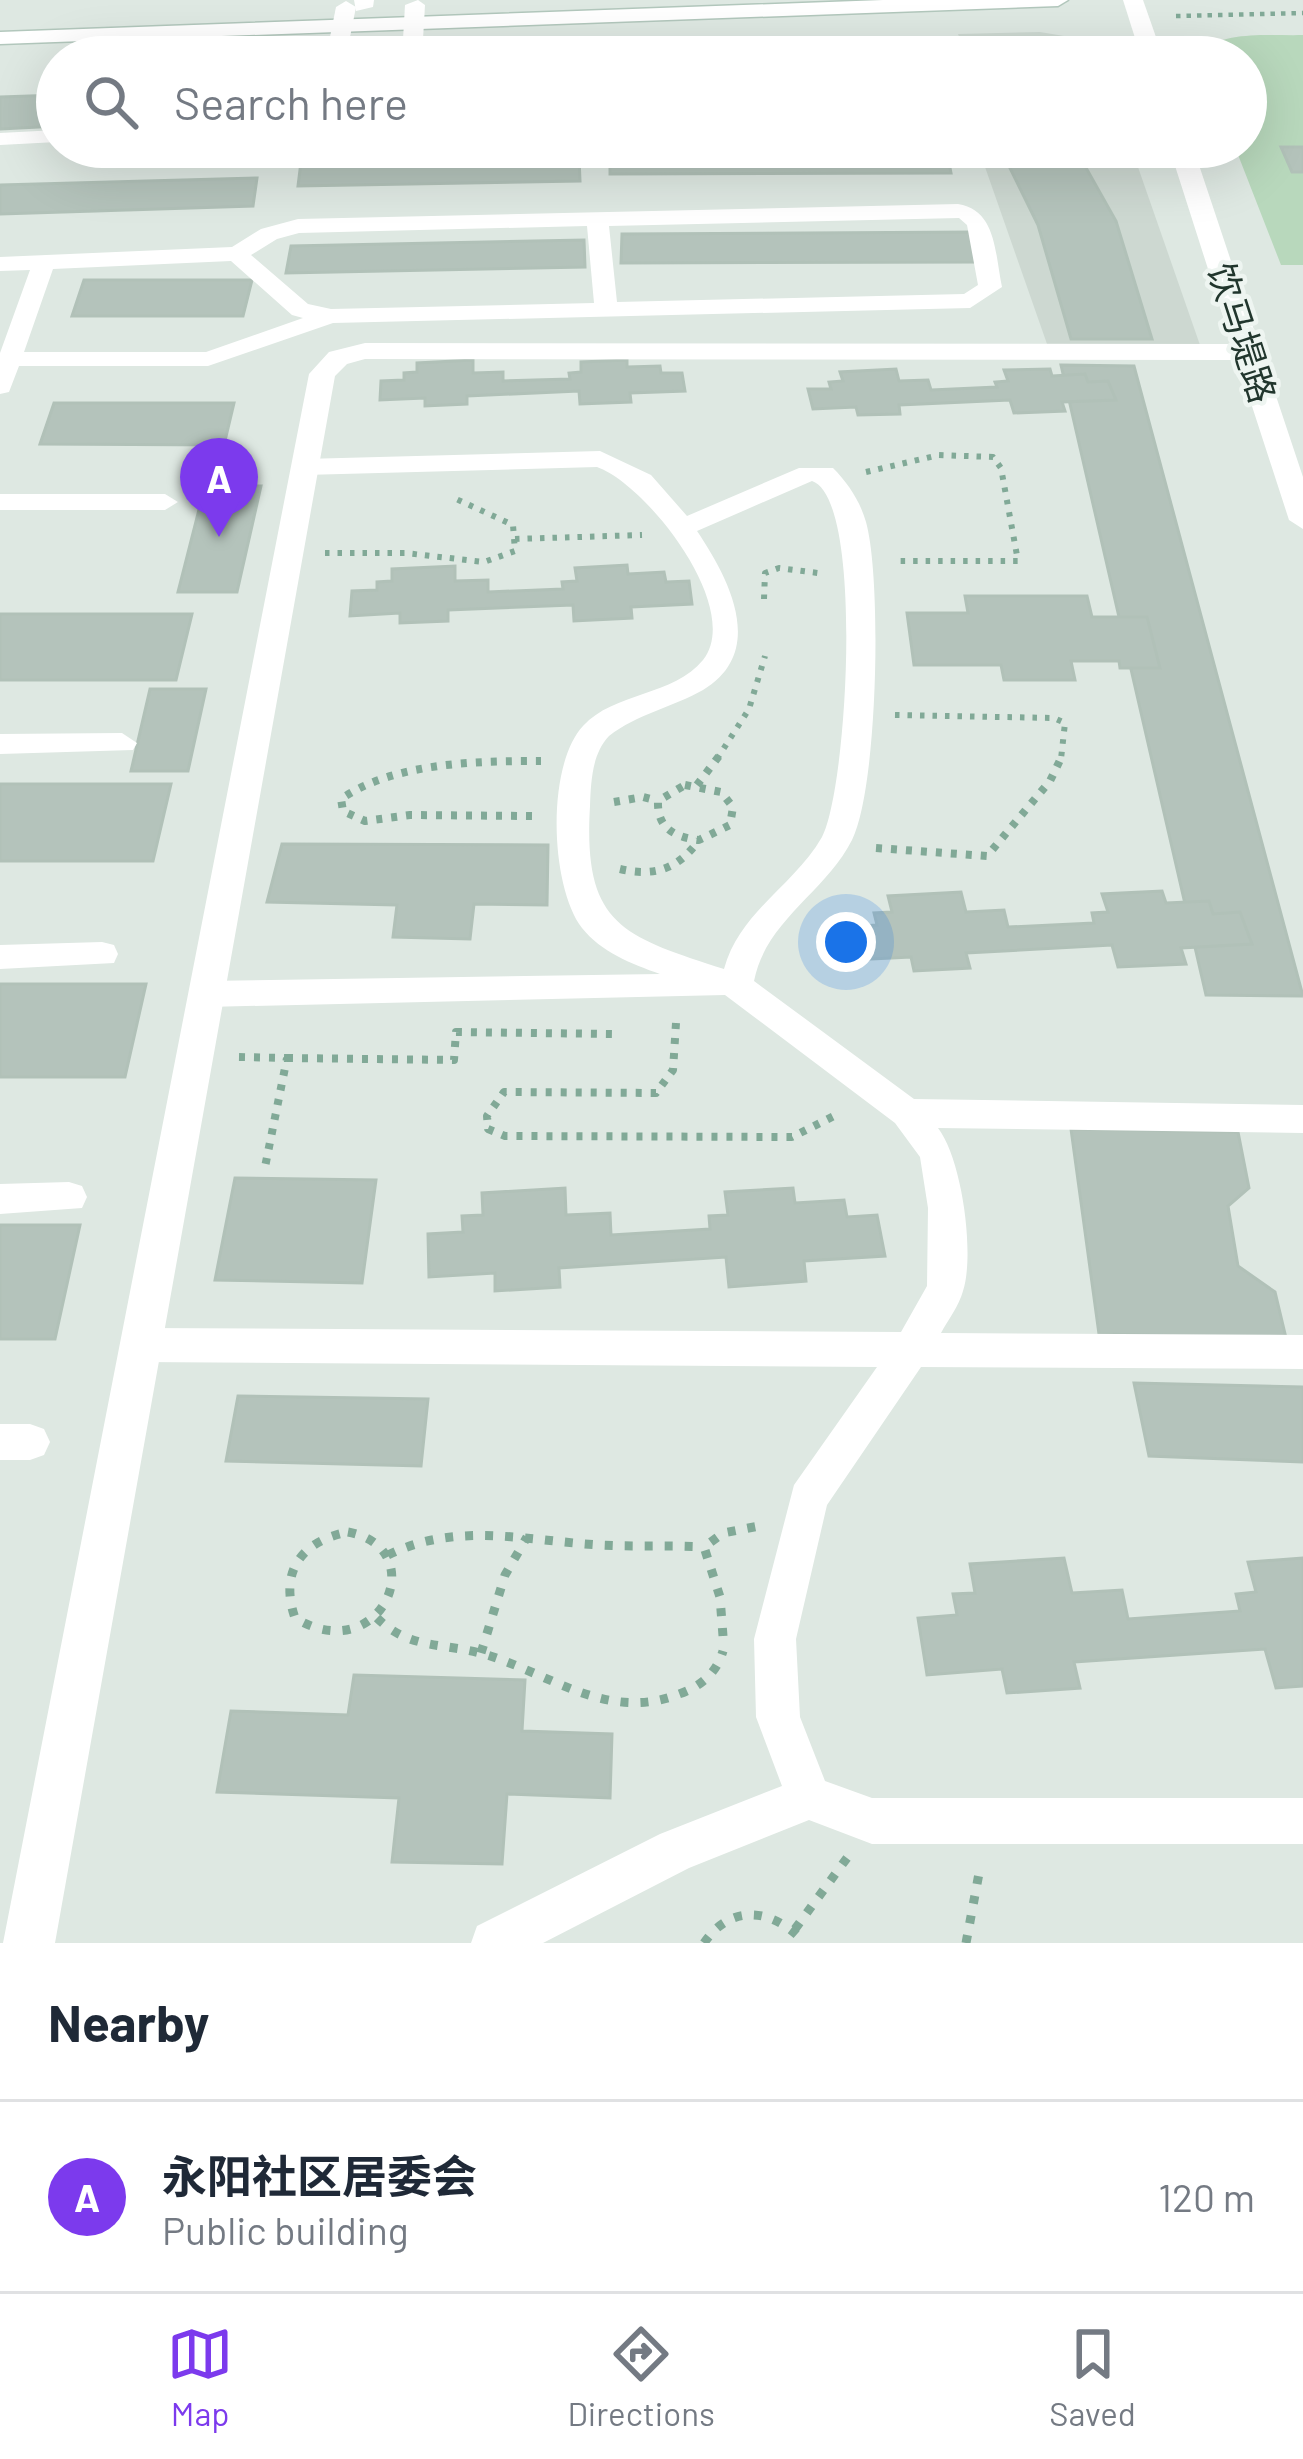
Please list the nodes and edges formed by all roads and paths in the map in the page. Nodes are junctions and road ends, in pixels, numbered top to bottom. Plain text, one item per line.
1 (570, 0) edge
2 (1058, 0) edge
3 (1133, 0) edge
4 (354, 10) edge
5 (415, 14) junction
6 (0, 19) edge
7 (413, 36) edge
8 (1145, 36) edge
9 (0, 38) edge
10 (36, 137) edge
11 (0, 139) edge
12 (1188, 168) edge
13 (597, 219) junction
14 (237, 254) junction
15 (44, 262) junction
16 (0, 264) edge
17 (607, 310) junction
18 (332, 316) junction
19 (1248, 352) junction
20 (3, 376) edge
21 (431, 464) junction
22 (304, 467) junction
23 (829, 476) junction
24 (0, 502) edge
25 (165, 502) dead end
26 (1303, 520) edge
27 (683, 531) junction
28 (515, 539) junction
29 (288, 552) junction
30 (856, 560) junction
31 (857, 715) junction
32 (122, 743) dead end
33 (0, 744) edge
34 (581, 766) junction
35 (627, 797) junction
36 (658, 801) junction
37 (608, 804) dead end
38 (574, 817) junction
39 (699, 840) junction
40 (821, 856) junction
41 (612, 868) dead end
42 (102, 954) dead end
43 (0, 957) edge
44 (737, 986) junction
45 (677, 987) junction
46 (206, 994) junction
47 (613, 1034) dead end
48 (194, 1056) junction
49 (287, 1058) junction
50 (892, 1102) junction
51 (1303, 1119) edge
52 (265, 1167) dead end
53 (69, 1197) dead end
54 (0, 1199) edge
55 (140, 1346) junction
56 (910, 1350) junction
57 (1303, 1352) edge
58 (802, 1519) junction
59 (527, 1537) junction
60 (704, 1547) junction
61 (388, 1555) junction
62 (377, 1618) junction
63 (481, 1653) junction
64 (809, 1798) junction
65 (872, 1821) junction
66 (984, 1821) junction
67 (1303, 1821) edge
68 (795, 1929) junction
69 (29, 1943) edge
70 (494, 1943) edge
71 (704, 1943) edge
72 (805, 1943) edge
73 (966, 1943) edge

1 - 5 street
2 - 5 street
3 - 8 street
4 - 5 street
4 - 6 street
4 - 9 street
5 - 7 lane
10 - 11 lane
12 - 19 street, 饮马堤路
13 - 14 lane
13 - 17 lane
13 - 17 lane
14 - 15 lane
14 - 18 lane
15 - 16 lane
15 - 20 lane
17 - 18 lane
18 - 20 lane
19 - 22 street
19 - 26 street, 饮马堤路
21 - 22 lane
21 - 27 lane
21 - 28 path
22 - 29 street
23 - 27 lane
23 - 30 lane
23 - 30 path
24 - 25 lane
27 - 28 path
27 - 34 lane
28 - 29 path
29 - 46 street
30 - 31 lane
31 - 40 lane
31 - 40 path
32 - 33 lane
34 - 35 path
34 - 38 lane
34 - 38 path
35 - 36 path
35 - 37 path
36 - 39 path
36 - 39 path
38 - 44 lane
39 - 41 path
40 - 44 lane
42 - 43 lane
44 - 45 lane
44 - 50 lane
45 - 46 lane
45 - 50 path
46 - 48 street
47 - 49 path
48 - 49 path
48 - 55 street
49 - 52 path
50 - 51 lane
50 - 56 lane
53 - 54 lane
55 - 56 lane
55 - 69 street
56 - 57 lane
56 - 58 lane
58 - 60 path
58 - 64 lane
59 - 60 path
59 - 61 path
59 - 63 path
60 - 63 path
61 - 62 path
61 - 62 path
62 - 63 path
64 - 65 lane
64 - 70 lane
65 - 66 lane
65 - 68 path
66 - 67 lane
66 - 73 path
68 - 71 path
68 - 72 path

